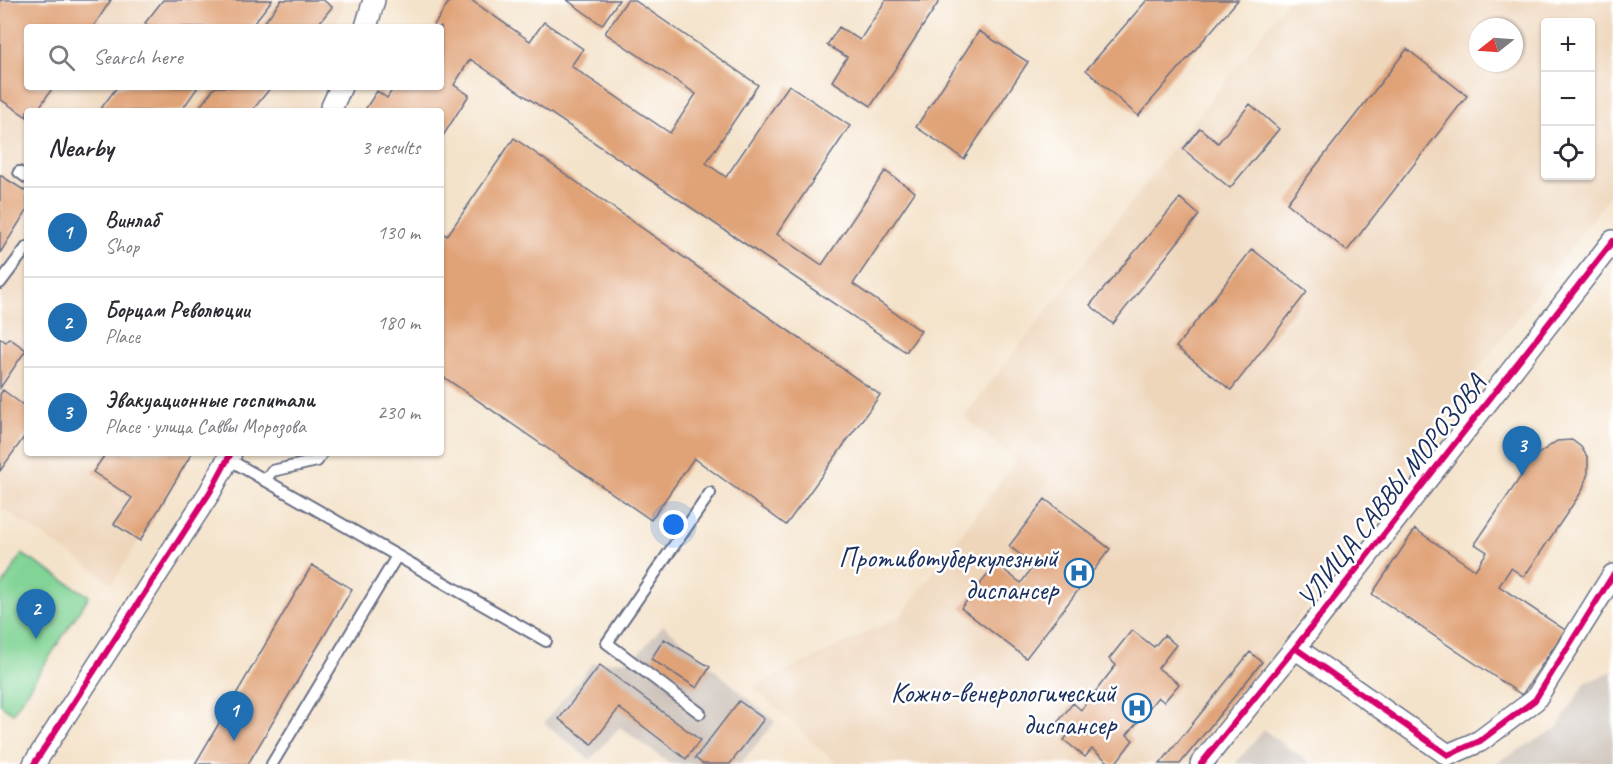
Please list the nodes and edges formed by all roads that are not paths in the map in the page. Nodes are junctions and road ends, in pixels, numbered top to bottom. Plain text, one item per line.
1 (374, 0) edge
2 (367, 24) edge
3 (340, 90) edge
4 (331, 108) edge
5 (1613, 241) edge
6 (24, 251) edge
7 (0, 284) edge
8 (229, 456) edge
9 (320, 456) edge
10 (265, 481) junction
11 (710, 493) dead end
12 (397, 556) junction
13 (1613, 575) edge
14 (546, 641) dead end
15 (1295, 648) junction
16 (700, 713) dead end
17 (34, 764) edge
18 (272, 764) edge
19 (1201, 764) edge

1 - 2 street
3 - 4 street
5 - 15 street, УЛИЦА САВВЫ МОРОЗОВА
6 - 7 lane
8 - 10 lane
8 - 17 street
9 - 10 lane
10 - 12 lane
11 - 16 lane
12 - 14 lane
12 - 18 lane
13 - 15 street
15 - 19 street, УЛИЦА САВВЫ МОРОЗОВА

